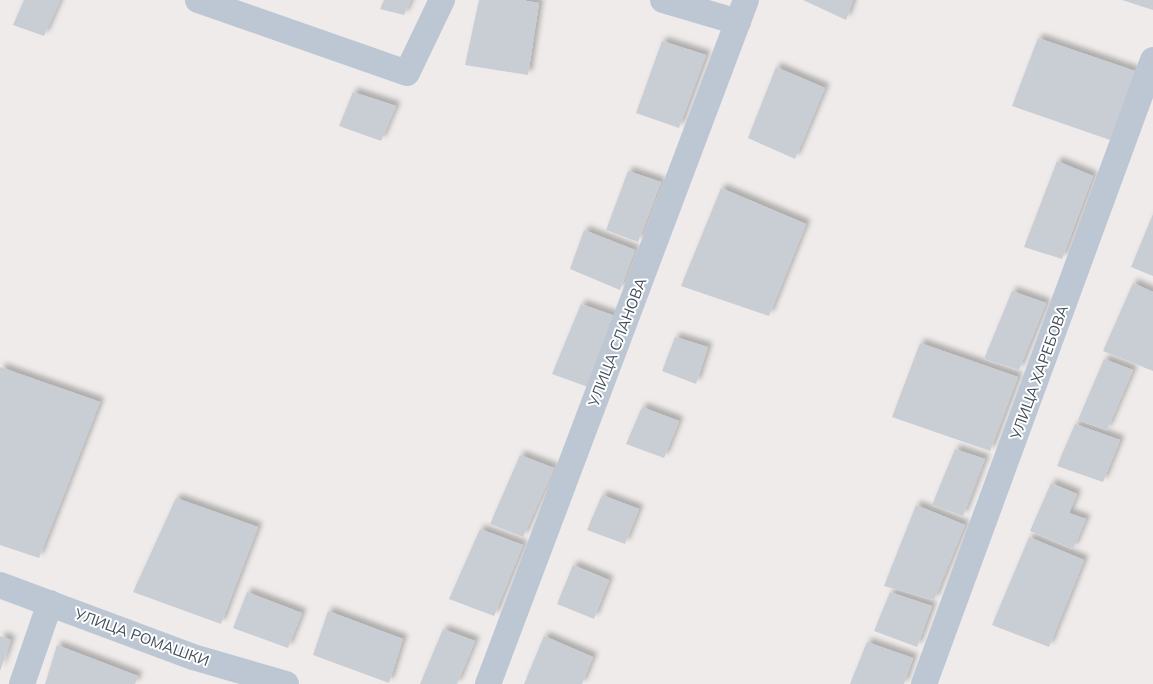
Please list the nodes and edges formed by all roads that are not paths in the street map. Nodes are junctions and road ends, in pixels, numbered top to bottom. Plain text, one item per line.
1 (198, 0) edge
2 (442, 0) edge
3 (663, 0) edge
4 (742, 11) edge
5 (1153, 60) edge
6 (0, 585) edge
7 (50, 603) junction
8 (22, 684) edge
9 (286, 684) edge
10 (488, 684) edge
11 (924, 684) edge

1 - 2 street
3 - 4 street
4 - 10 street, УЛИЦА СЛАНОВА
5 - 11 street, УЛИЦА ХАРЕБОВА
6 - 7 street, УЛИЦА РОМАШКИ
7 - 8 street
7 - 9 street, УЛИЦА РОМАШКИ

